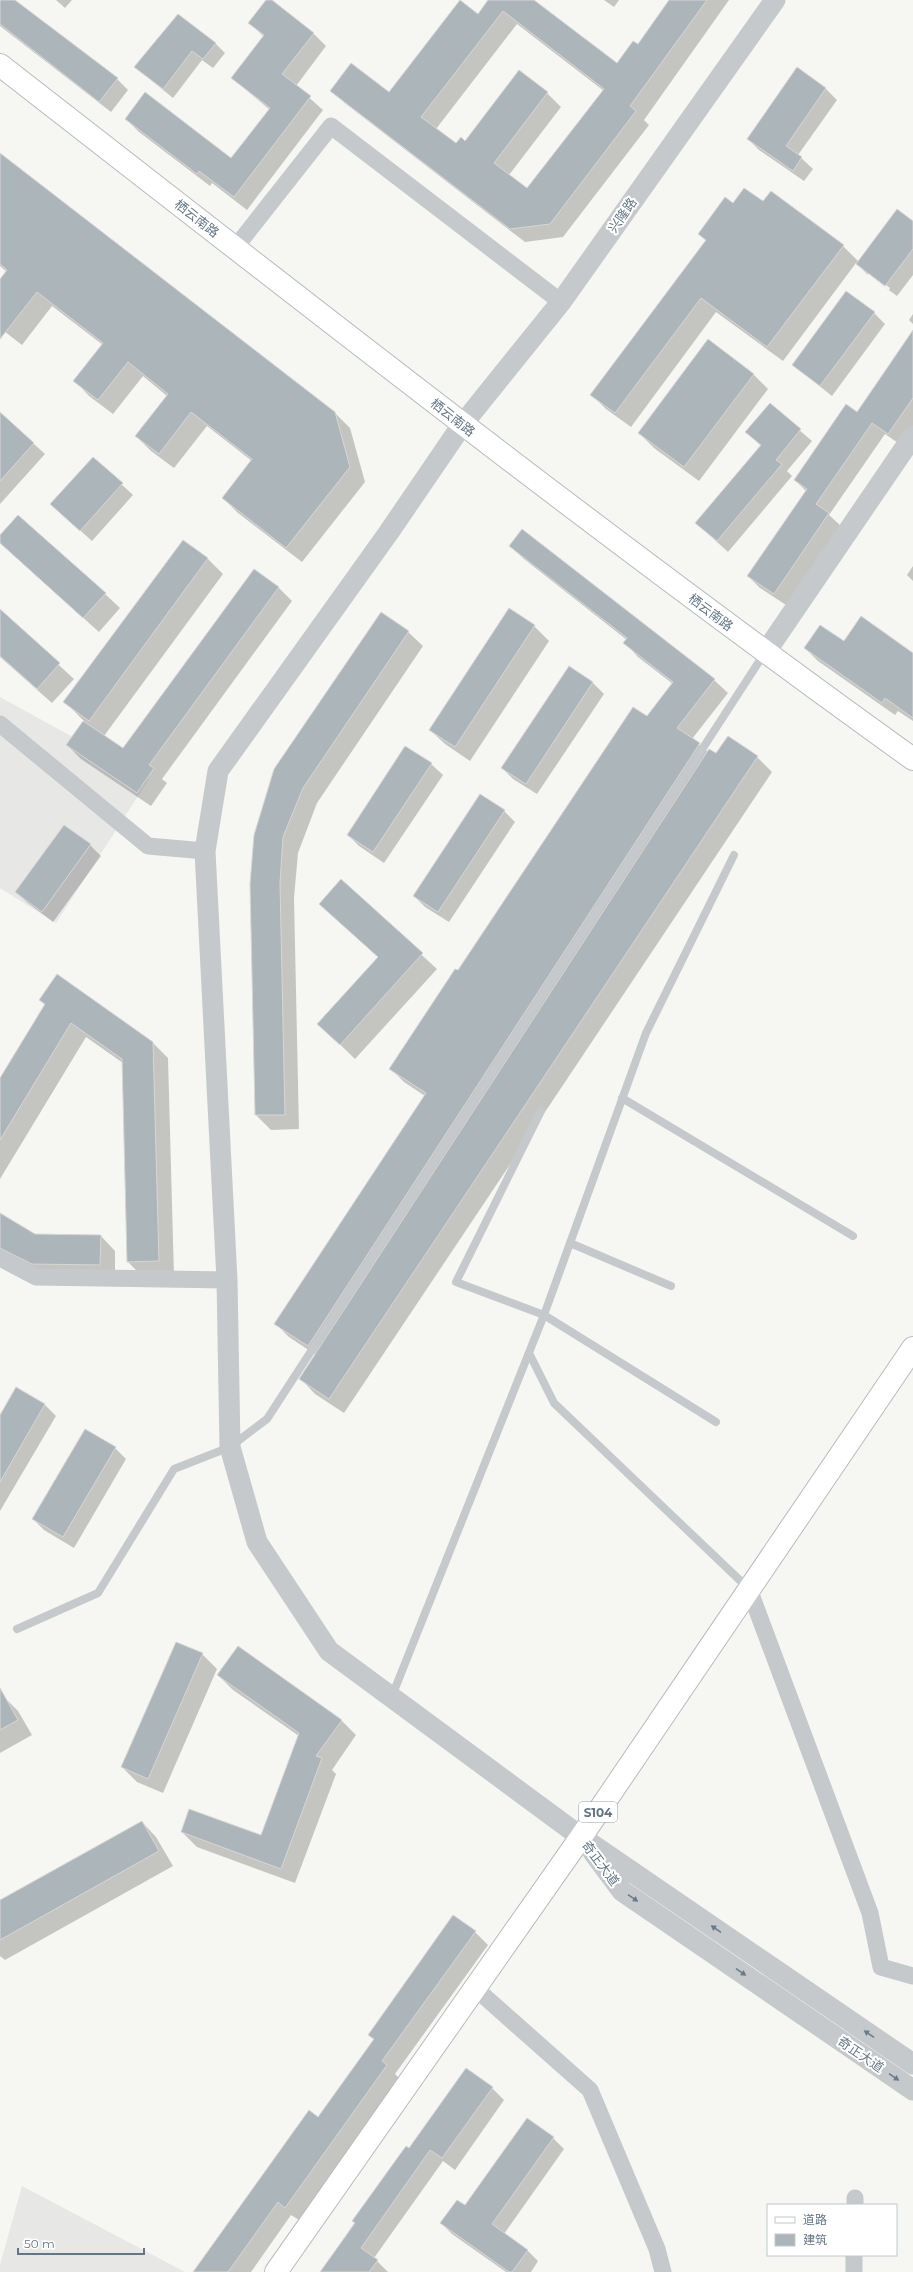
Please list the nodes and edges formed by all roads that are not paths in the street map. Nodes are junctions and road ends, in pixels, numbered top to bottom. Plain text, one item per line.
1 (775, 0) edge
2 (0, 65) edge
3 (235, 248) junction
4 (560, 302) junction
5 (462, 425) junction
6 (913, 436) edge
7 (765, 653) junction
8 (0, 724) edge
9 (913, 759) edge
10 (205, 851) junction
11 (734, 855) dead end
12 (622, 1098) junction
13 (542, 1111) dead end
14 (853, 1236) dead end
15 (570, 1243) junction
16 (0, 1258) edge
17 (226, 1280) junction
18 (671, 1286) dead end
19 (544, 1315) junction
20 (913, 1348) edge
21 (529, 1353) junction
22 (716, 1422) dead end
23 (230, 1447) junction
24 (750, 1589) junction
25 (17, 1629) dead end
26 (392, 1697) junction
27 (581, 1837) junction
28 (913, 1976) edge
29 (475, 1988) junction
30 (913, 2064) edge
31 (913, 2090) edge
32 (854, 2256) edge
33 (276, 2272) edge
34 (663, 2272) edge
35 (854, 2272) edge

1 - 4 street, 兴隆路
2 - 3 main road, 栖云南路
3 - 4 street
3 - 5 main road, 栖云南路
4 - 5 street, 兴隆路
5 - 7 main road, 栖云南路
5 - 10 street, 兴隆路
6 - 7 street
7 - 9 main road, 栖云南路
7 - 23 lane
8 - 10 street
10 - 17 street, 兴隆路
11 - 12 lane
12 - 14 lane
12 - 15 lane
13 - 19 lane
15 - 18 lane
15 - 19 lane
16 - 17 street
17 - 23 street, 兴隆路
19 - 21 lane
19 - 22 lane
20 - 24 main road, S104
21 - 24 lane
21 - 26 lane
23 - 25 lane
23 - 26 street, 兴隆路
24 - 27 main road, S104
24 - 28 street
26 - 27 street, 兴隆路
27 - 29 main road, S104
30 -> 27 street, 奇正大道
27 -> 31 street, 奇正大道
29 - 33 main road, S104
29 - 34 street
32 - 35 street

